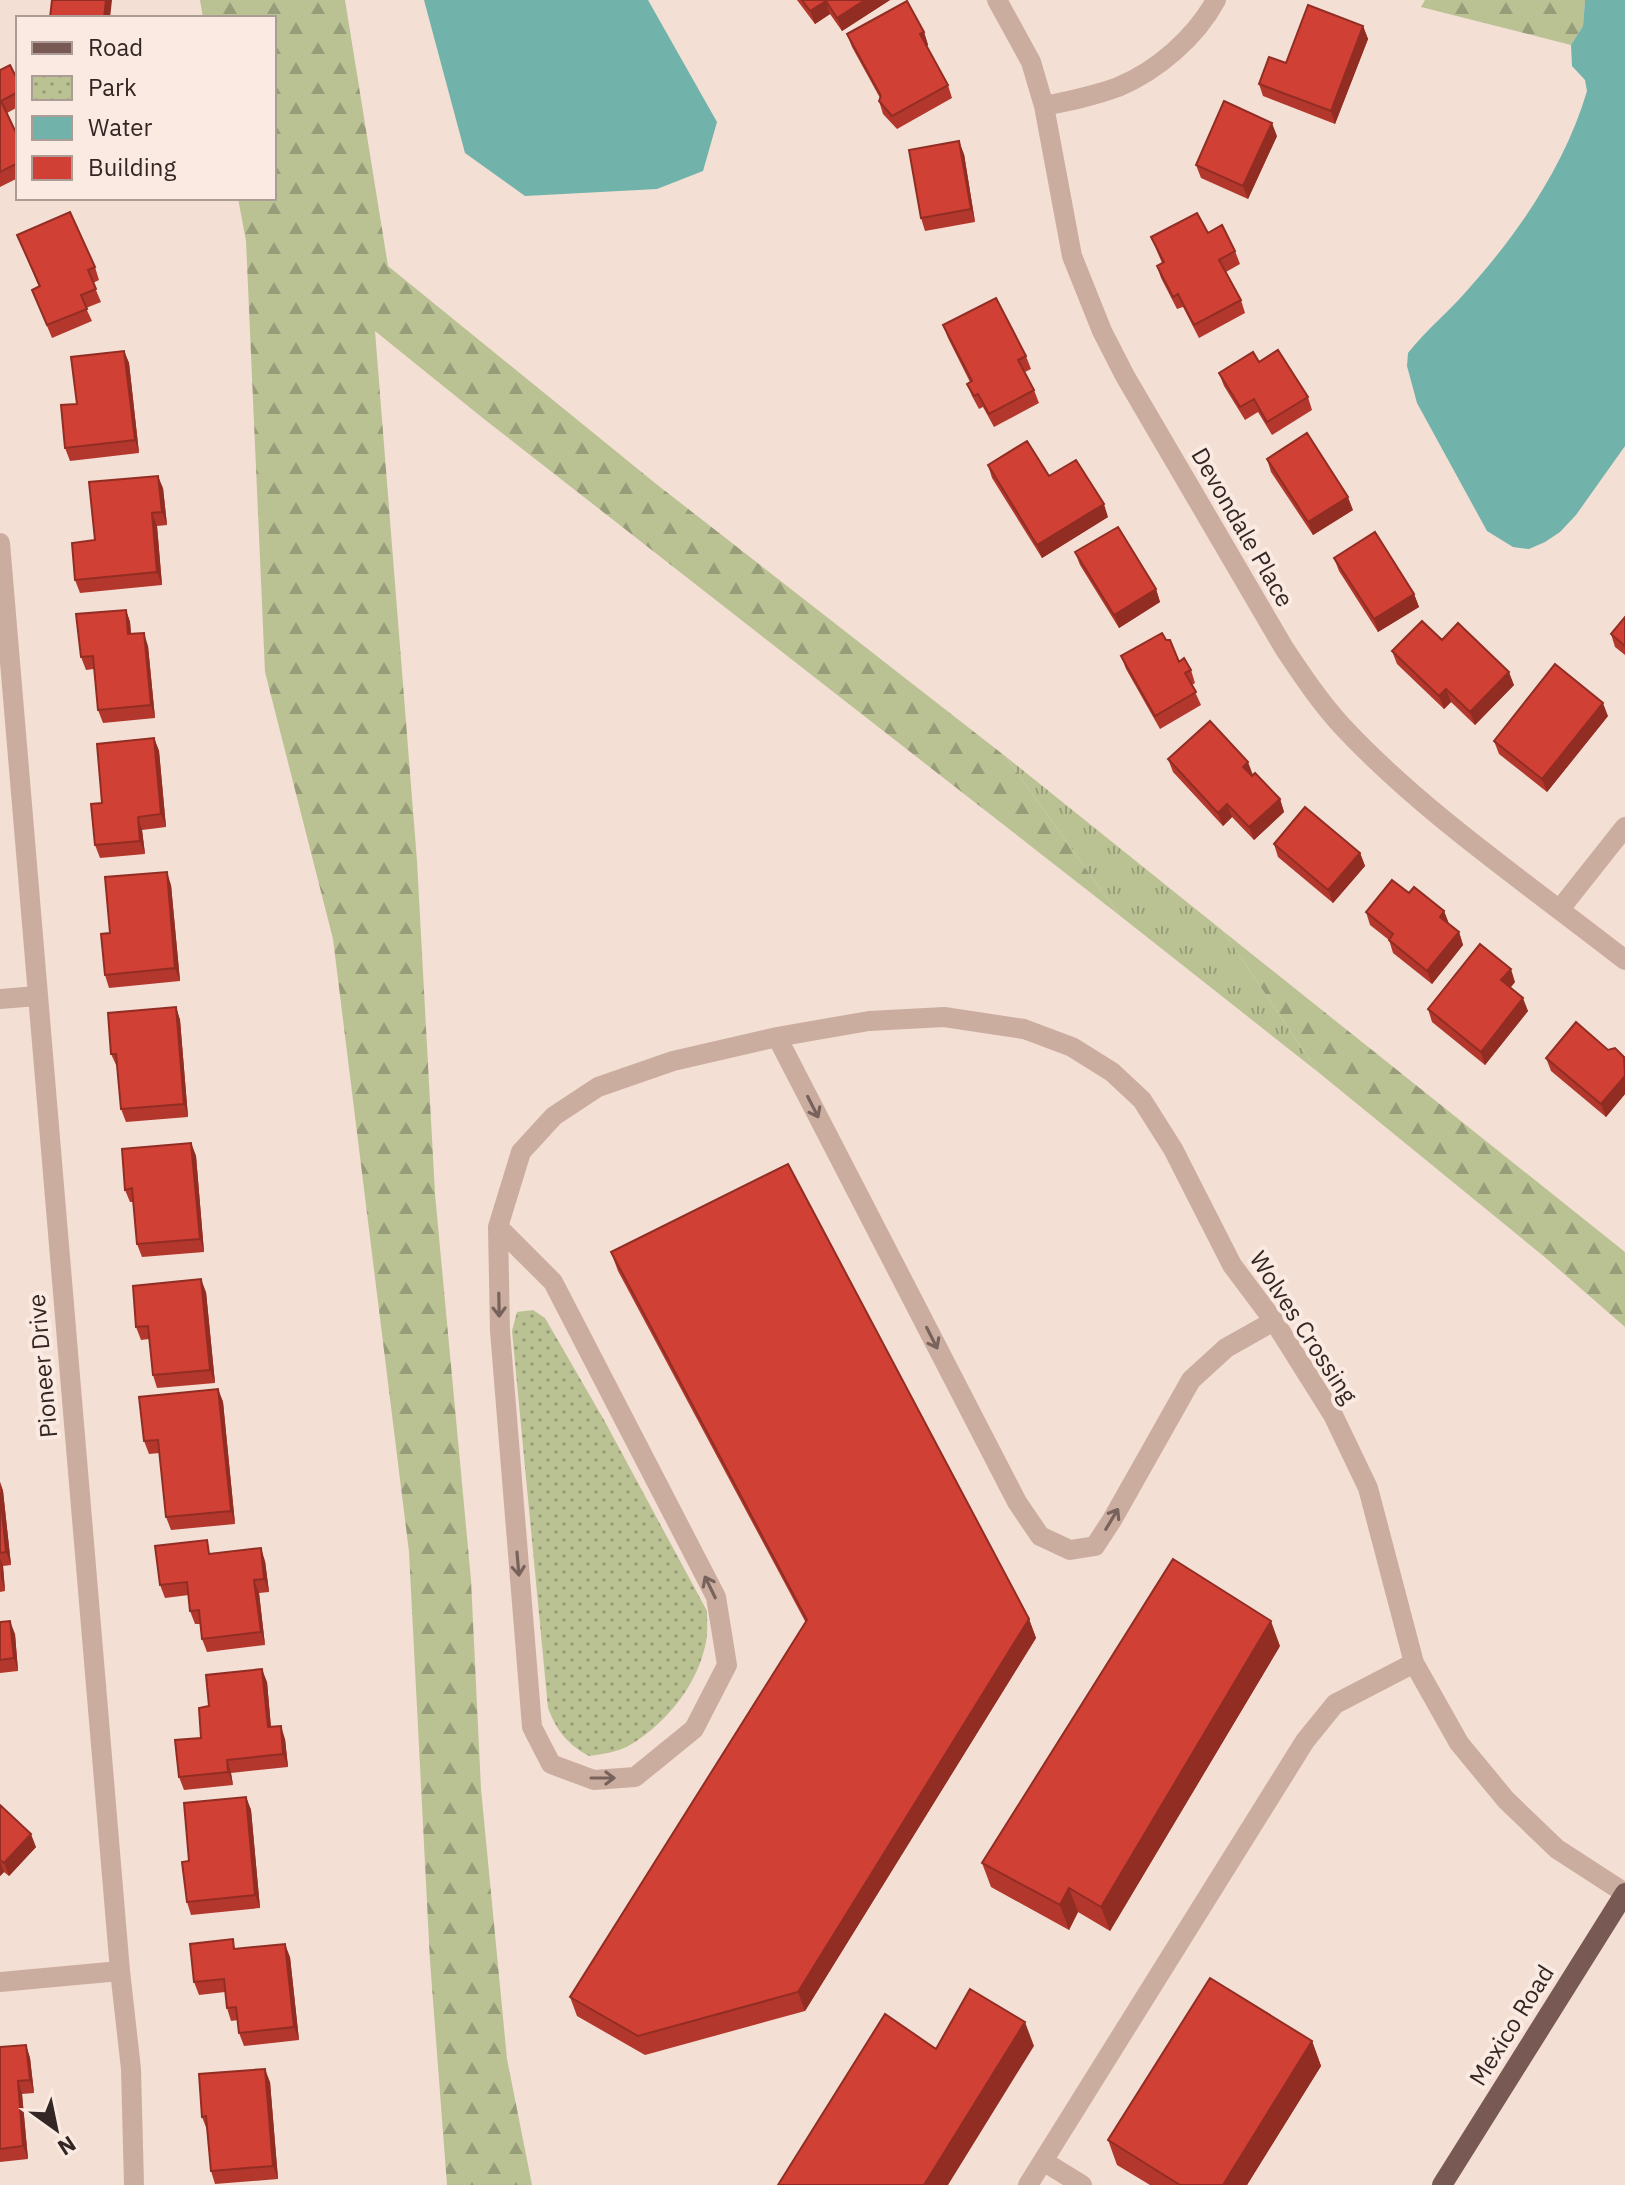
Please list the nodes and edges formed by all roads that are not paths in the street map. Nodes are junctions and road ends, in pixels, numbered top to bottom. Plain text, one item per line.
1 (997, 0) edge
2 (1216, 0) edge
3 (1044, 106) junction
4 (0, 543) edge
5 (1625, 827) edge
6 (1560, 909) junction
7 (1625, 960) edge
8 (37, 996) junction
9 (0, 999) edge
10 (777, 1037) junction
11 (498, 1227) junction
12 (1274, 1321) junction
13 (1414, 1663) junction
14 (1625, 1893) edge
15 (120, 1971) junction
16 (0, 1982) edge
17 (1043, 2161) junction
18 (134, 2185) edge
19 (1028, 2185) edge
20 (1082, 2185) edge
21 (1442, 2185) edge

1 - 3 street, Devondale Place
2 - 3 street
3 - 6 street, Devondale Place
4 - 8 street, Pioneer Drive
5 - 6 street
6 - 7 street, Devondale Place
8 - 9 street
8 - 15 street, Pioneer Drive
10 - 11 street, Wolves Crossing
10 - 12 street, Wolves Crossing
10 -> 12 street
11 -> 11 street, Wolves Crossing
12 - 13 street, Wolves Crossing
13 - 14 street, Wolves Crossing
13 - 17 street
14 - 21 main road, Mexico Road
15 - 16 street
15 - 18 street, Pioneer Drive
17 - 19 street
17 - 20 street

